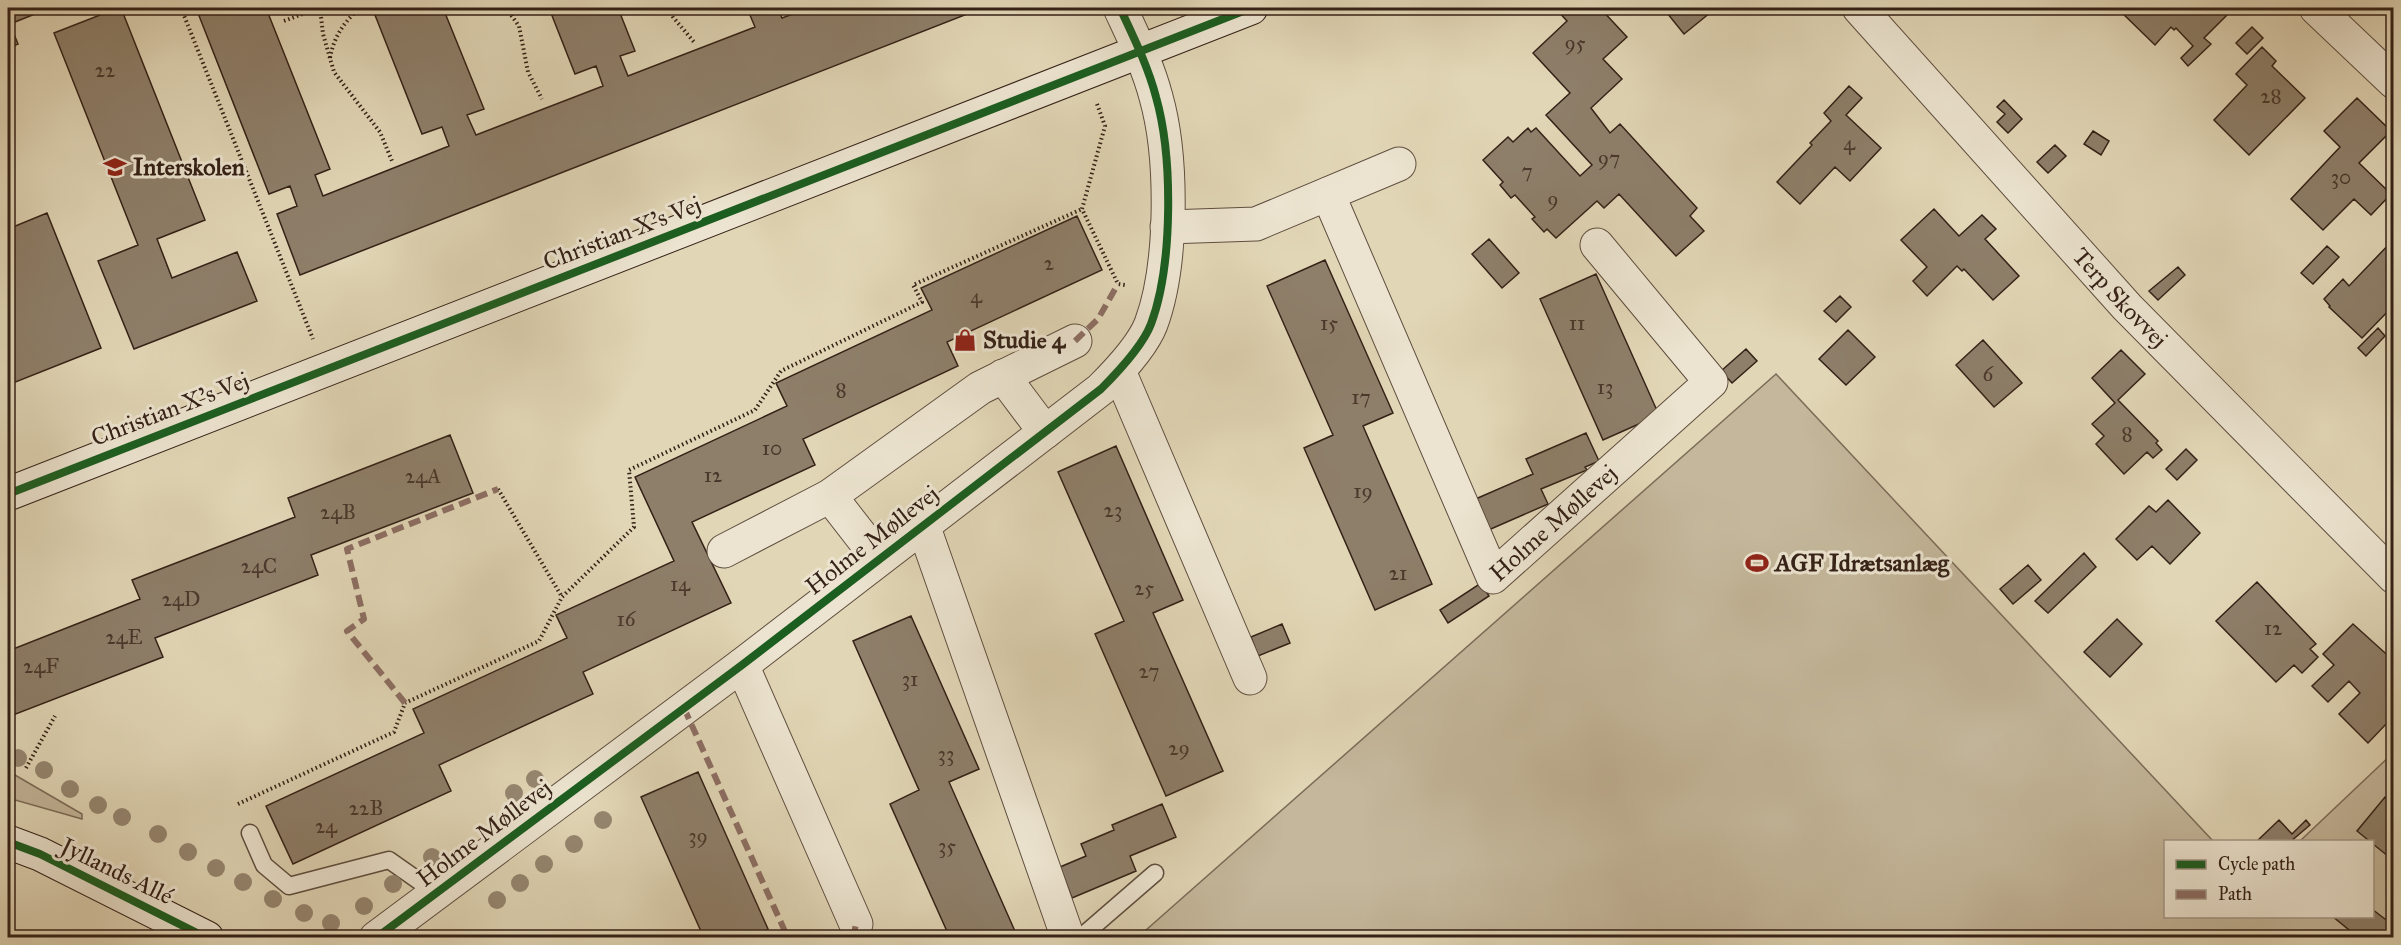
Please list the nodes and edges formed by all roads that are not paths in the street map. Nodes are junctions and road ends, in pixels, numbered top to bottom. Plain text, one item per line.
1 (1120, 8) edge
2 (1251, 8) edge
3 (1859, 8) edge
4 (2316, 8) edge
5 (1140, 51) junction
6 (2394, 82) edge
7 (1399, 164) dead end
8 (1328, 194) junction
9 (1167, 227) junction
10 (1597, 245) dead end
11 (1075, 340) dead end
12 (1119, 372) junction
13 (1003, 376) junction
14 (1045, 432) junction
15 (8, 494) edge
16 (830, 496) junction
17 (923, 525) junction
18 (724, 551) dead end
19 (879, 559) junction
20 (2394, 577) edge
21 (742, 665) junction
22 (1250, 678) dead end
23 (250, 833) dead end
24 (8, 842) edge
25 (1155, 873) dead end
26 (436, 892) junction
27 (856, 924) dead end
28 (207, 938) edge
29 (376, 938) edge
30 (1068, 938) edge
31 (1080, 938) edge

1 - 5 street, Holme Møllevej
2 - 5 street, Christian X's Vej
3 - 20 street, Terp Skovvej
4 - 6 street
5 - 9 street, Holme Møllevej
5 - 15 street, Christian X's Vej
7 - 8 street
8 - 9 street
8 - 10 street, Holme Møllevej
9 - 12 street, Holme Møllevej
11 - 13 street
12 - 14 street, Holme Møllevej
12 - 22 street
13 - 14 street
13 - 16 street
14 - 17 street, Holme Møllevej
16 - 18 street
16 - 19 street, Holme Møllevej
17 - 19 street, Holme Møllevej
17 - 30 street, Holme Møllevej
19 - 21 street, Holme Møllevej
21 - 26 street, Holme Møllevej
21 - 27 street
23 - 26 lane
24 - 28 street, Jyllands Allé
25 - 31 lane
26 - 29 street, Holme Møllevej

